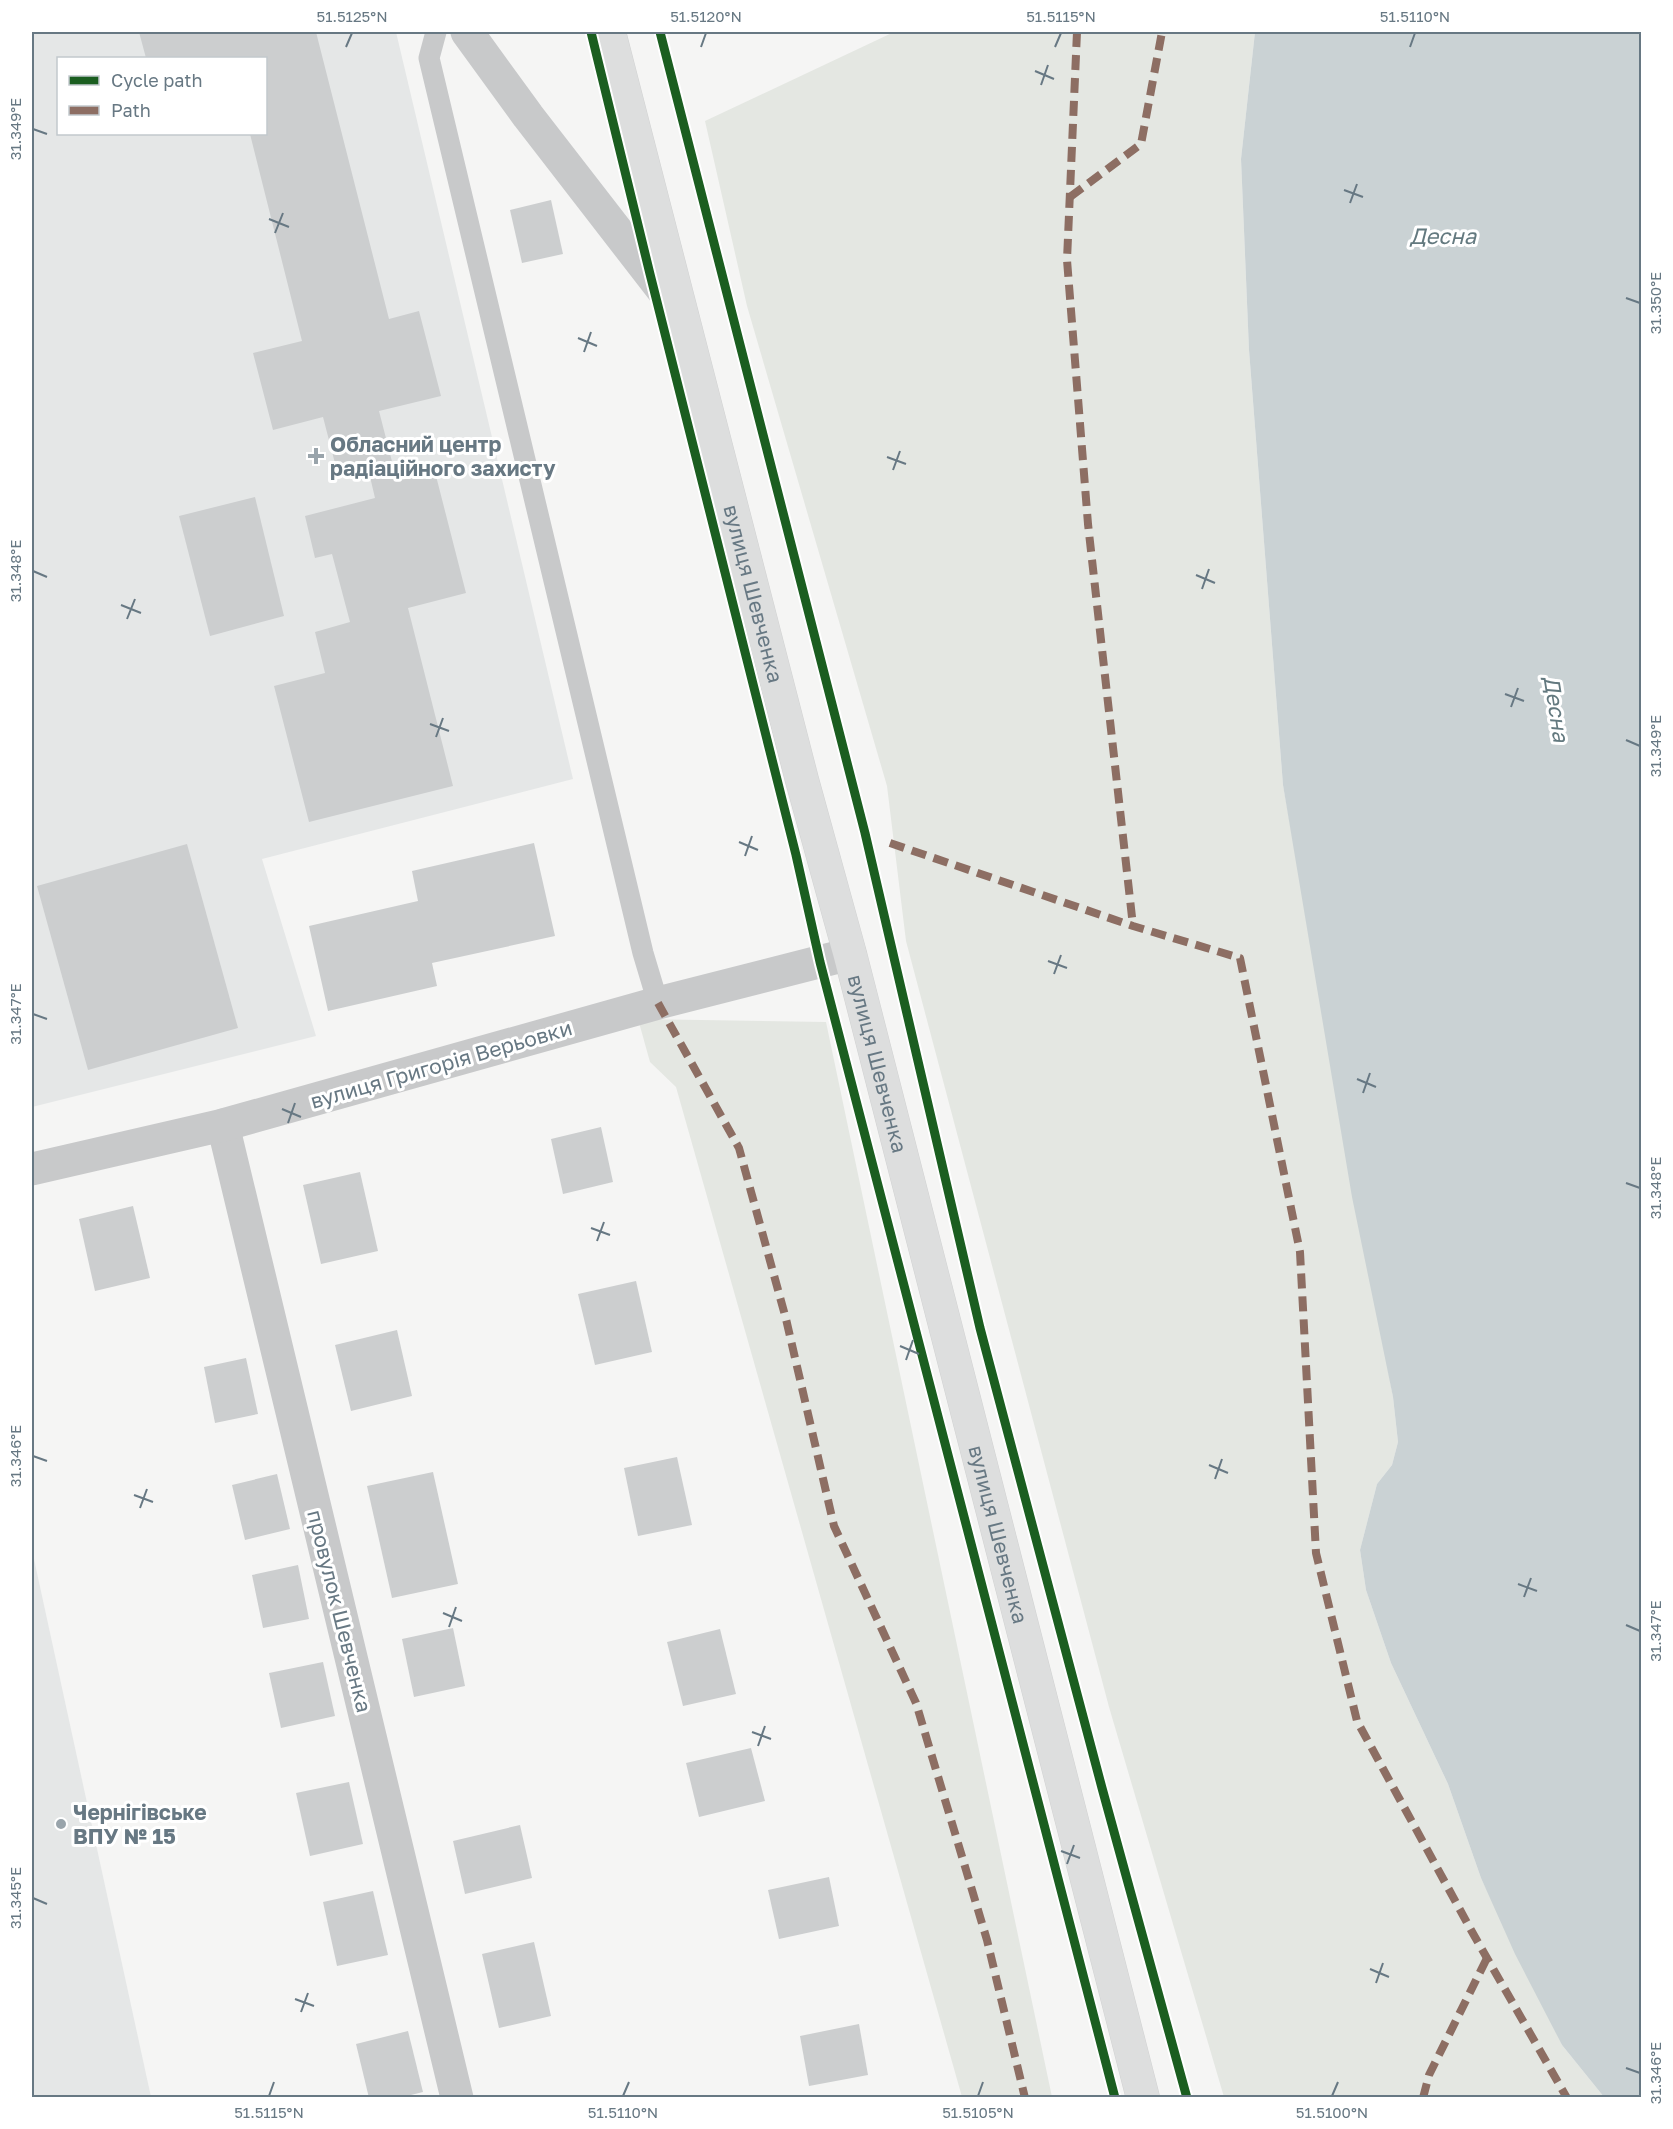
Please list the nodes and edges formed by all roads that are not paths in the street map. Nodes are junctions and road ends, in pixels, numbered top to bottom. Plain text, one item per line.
1 (436, 32) edge
2 (467, 32) edge
3 (609, 32) edge
4 (682, 315) junction
5 (850, 954) junction
6 (658, 1003) junction
7 (223, 1125) junction
8 (32, 1169) edge
9 (457, 2097) edge
10 (1143, 2097) edge

1 - 6 lane
2 - 4 street
3 - 4 main road, вулиця Шевченка
4 - 5 main road, вулиця Шевченка
5 - 6 street, вулиця Григорія Верьовки
5 - 10 main road, вулиця Шевченка
6 - 7 street, вулиця Григорія Верьовки
7 - 8 street, вулиця Григорія Верьовки
7 - 9 street, провулок Шевченка

